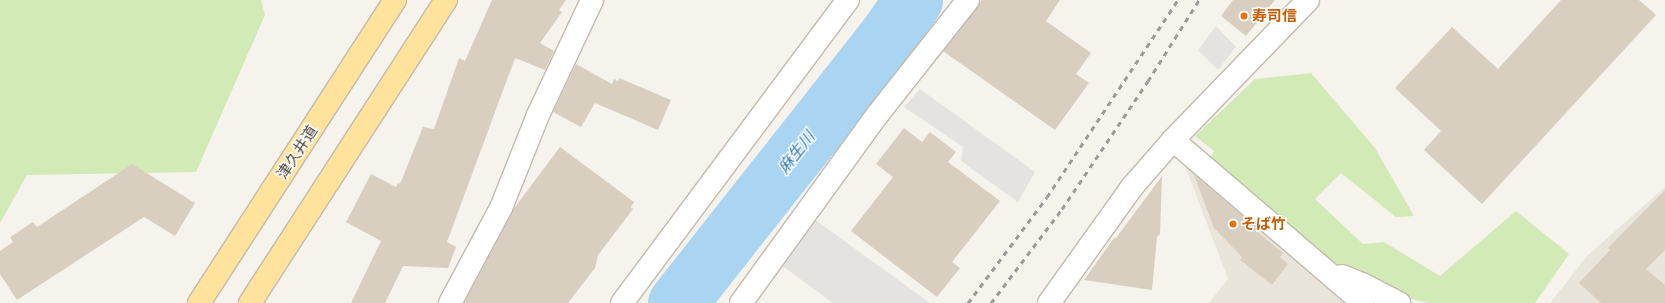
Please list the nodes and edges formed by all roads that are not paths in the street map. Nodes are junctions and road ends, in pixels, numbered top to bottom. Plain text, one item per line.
1 (396, 0) edge
2 (446, 0) edge
3 (592, 0) edge
4 (848, 0) edge
5 (968, 0) edge
6 (1308, 0) edge
7 (1173, 140) junction
8 (1320, 268) junction
9 (199, 303) edge
10 (250, 303) edge
11 (450, 303) edge
12 (622, 303) edge
13 (741, 303) edge
14 (1049, 303) edge
15 (1363, 303) edge
16 (1399, 303) edge

1 - 9 main road, 津久井道
2 - 10 main road
3 - 11 street
4 - 12 street
5 - 13 street
6 - 7 street
7 - 8 street
7 - 14 street
8 - 15 street
8 - 16 street

